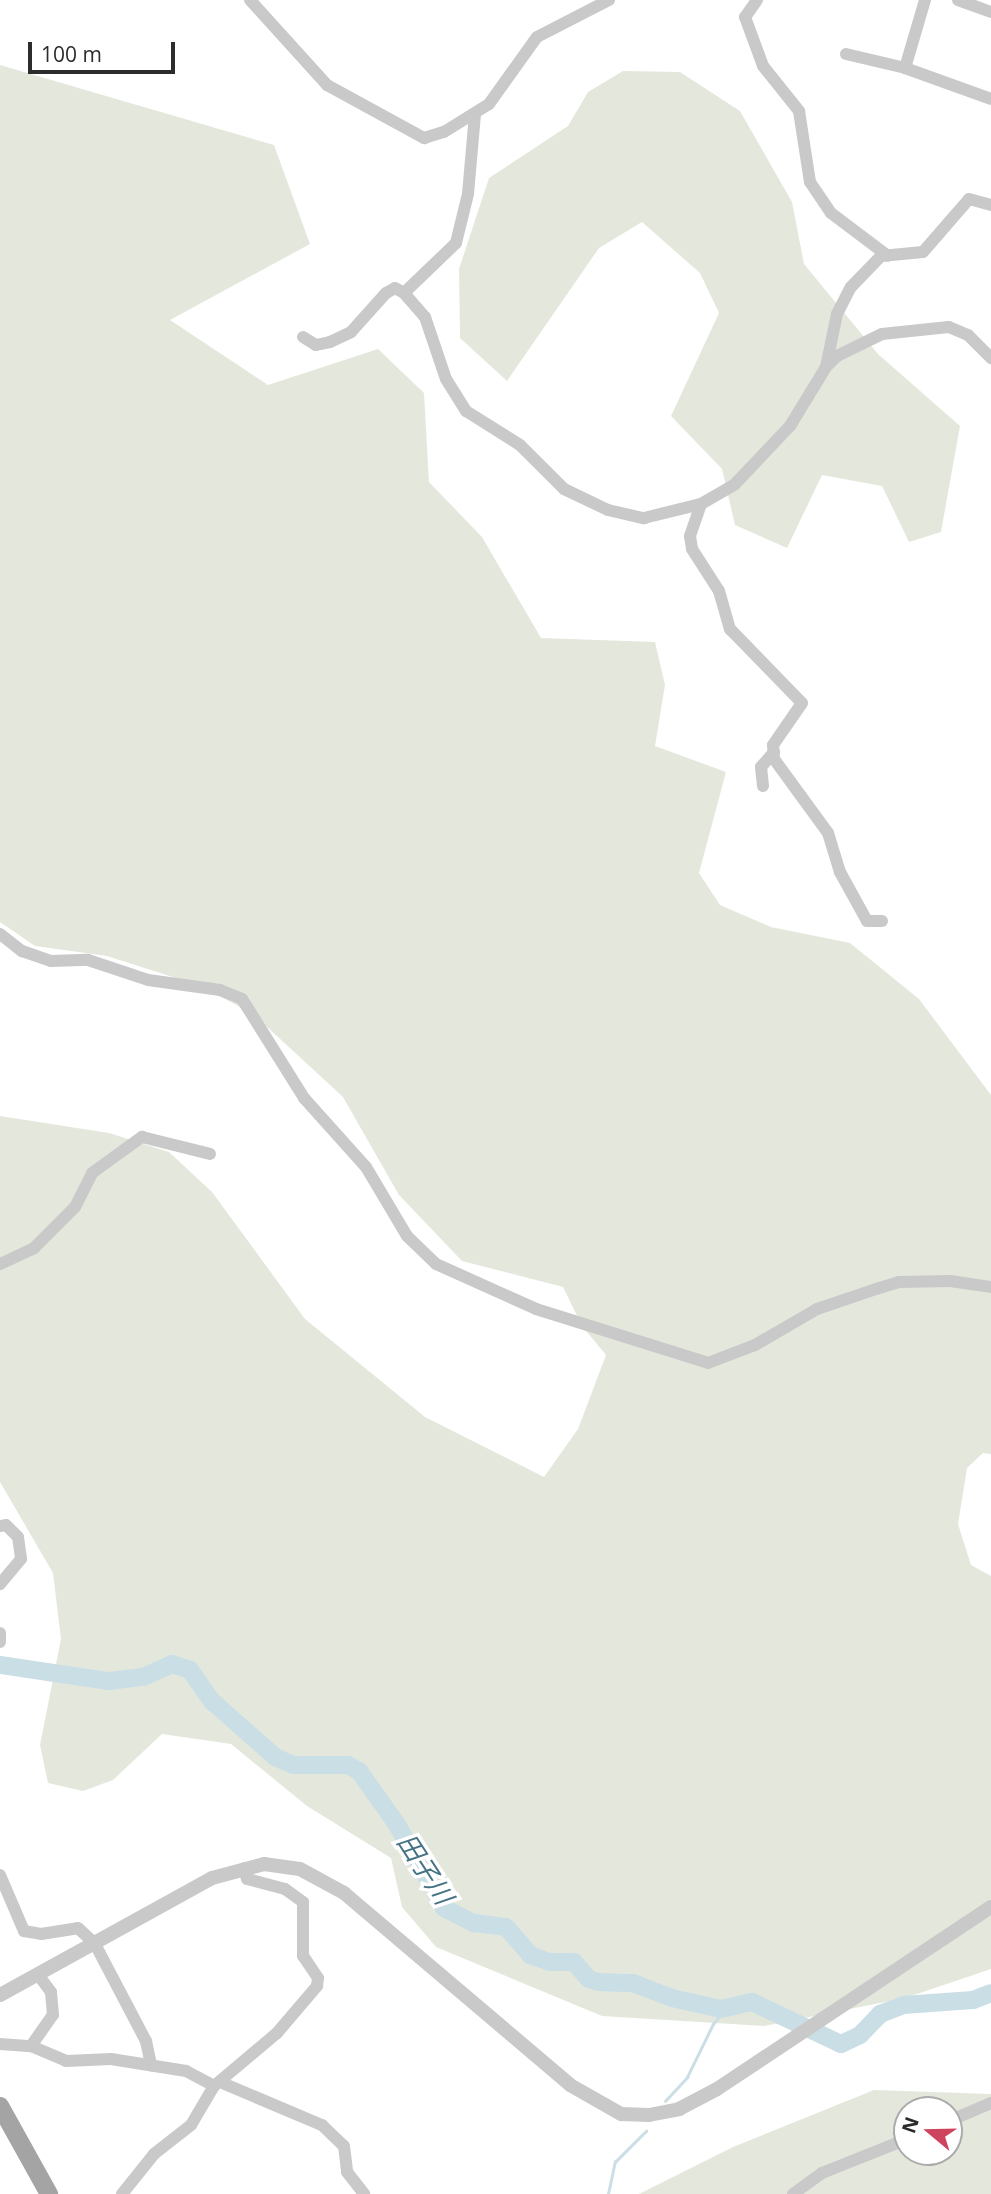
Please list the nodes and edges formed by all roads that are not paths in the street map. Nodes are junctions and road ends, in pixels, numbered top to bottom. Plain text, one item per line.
1 (250, 0) edge
2 (609, 0) edge
3 (757, 0) edge
4 (925, 0) edge
5 (958, 0) edge
6 (991, 12) edge
7 (846, 54) dead end
8 (905, 68) junction
9 (991, 99) edge
10 (475, 114) junction
11 (991, 205) edge
12 (888, 256) junction
13 (404, 293) junction
14 (303, 337) dead end
15 (991, 358) edge
16 (826, 367) junction
17 (701, 504) junction
18 (774, 752) junction
19 (763, 786) dead end
20 (882, 920) dead end
21 (0, 934) edge
22 (210, 1154) dead end
23 (0, 1264) edge
24 (991, 1287) edge
25 (0, 1526) edge
26 (0, 1584) edge
27 (0, 1633) edge
28 (0, 1642) edge
29 (244, 1868) junction
30 (0, 1875) edge
31 (991, 1906) edge
32 (94, 1944) junction
33 (38, 1975) junction
34 (0, 1995) edge
35 (0, 2044) edge
36 (31, 2046) junction
37 (151, 2065) junction
38 (217, 2084) junction
39 (991, 2103) edge
40 (0, 2106) edge
41 (963, 2115) edge
42 (893, 2145) edge
43 (794, 2193) edge
44 (49, 2194) edge
45 (121, 2194) edge
46 (364, 2194) edge

1 - 10 street
2 - 10 street
3 - 12 street
4 - 8 street
5 - 6 street
7 - 8 street
8 - 9 street
10 - 13 street
11 - 12 street
12 - 16 street
13 - 14 street
13 - 17 street
15 - 16 street
16 - 17 street
17 - 18 street
18 - 19 street
18 - 20 street
21 - 24 street
22 - 23 street
25 - 26 street
27 - 28 street
29 - 31 street
29 - 32 street
29 - 38 street
30 - 32 street
32 - 33 street
32 - 37 street
33 - 34 street
33 - 36 street
35 - 36 street
36 - 37 street
37 - 38 street
38 - 45 street
38 - 46 street
39 - 41 street
40 - 44 main road
42 - 43 street

